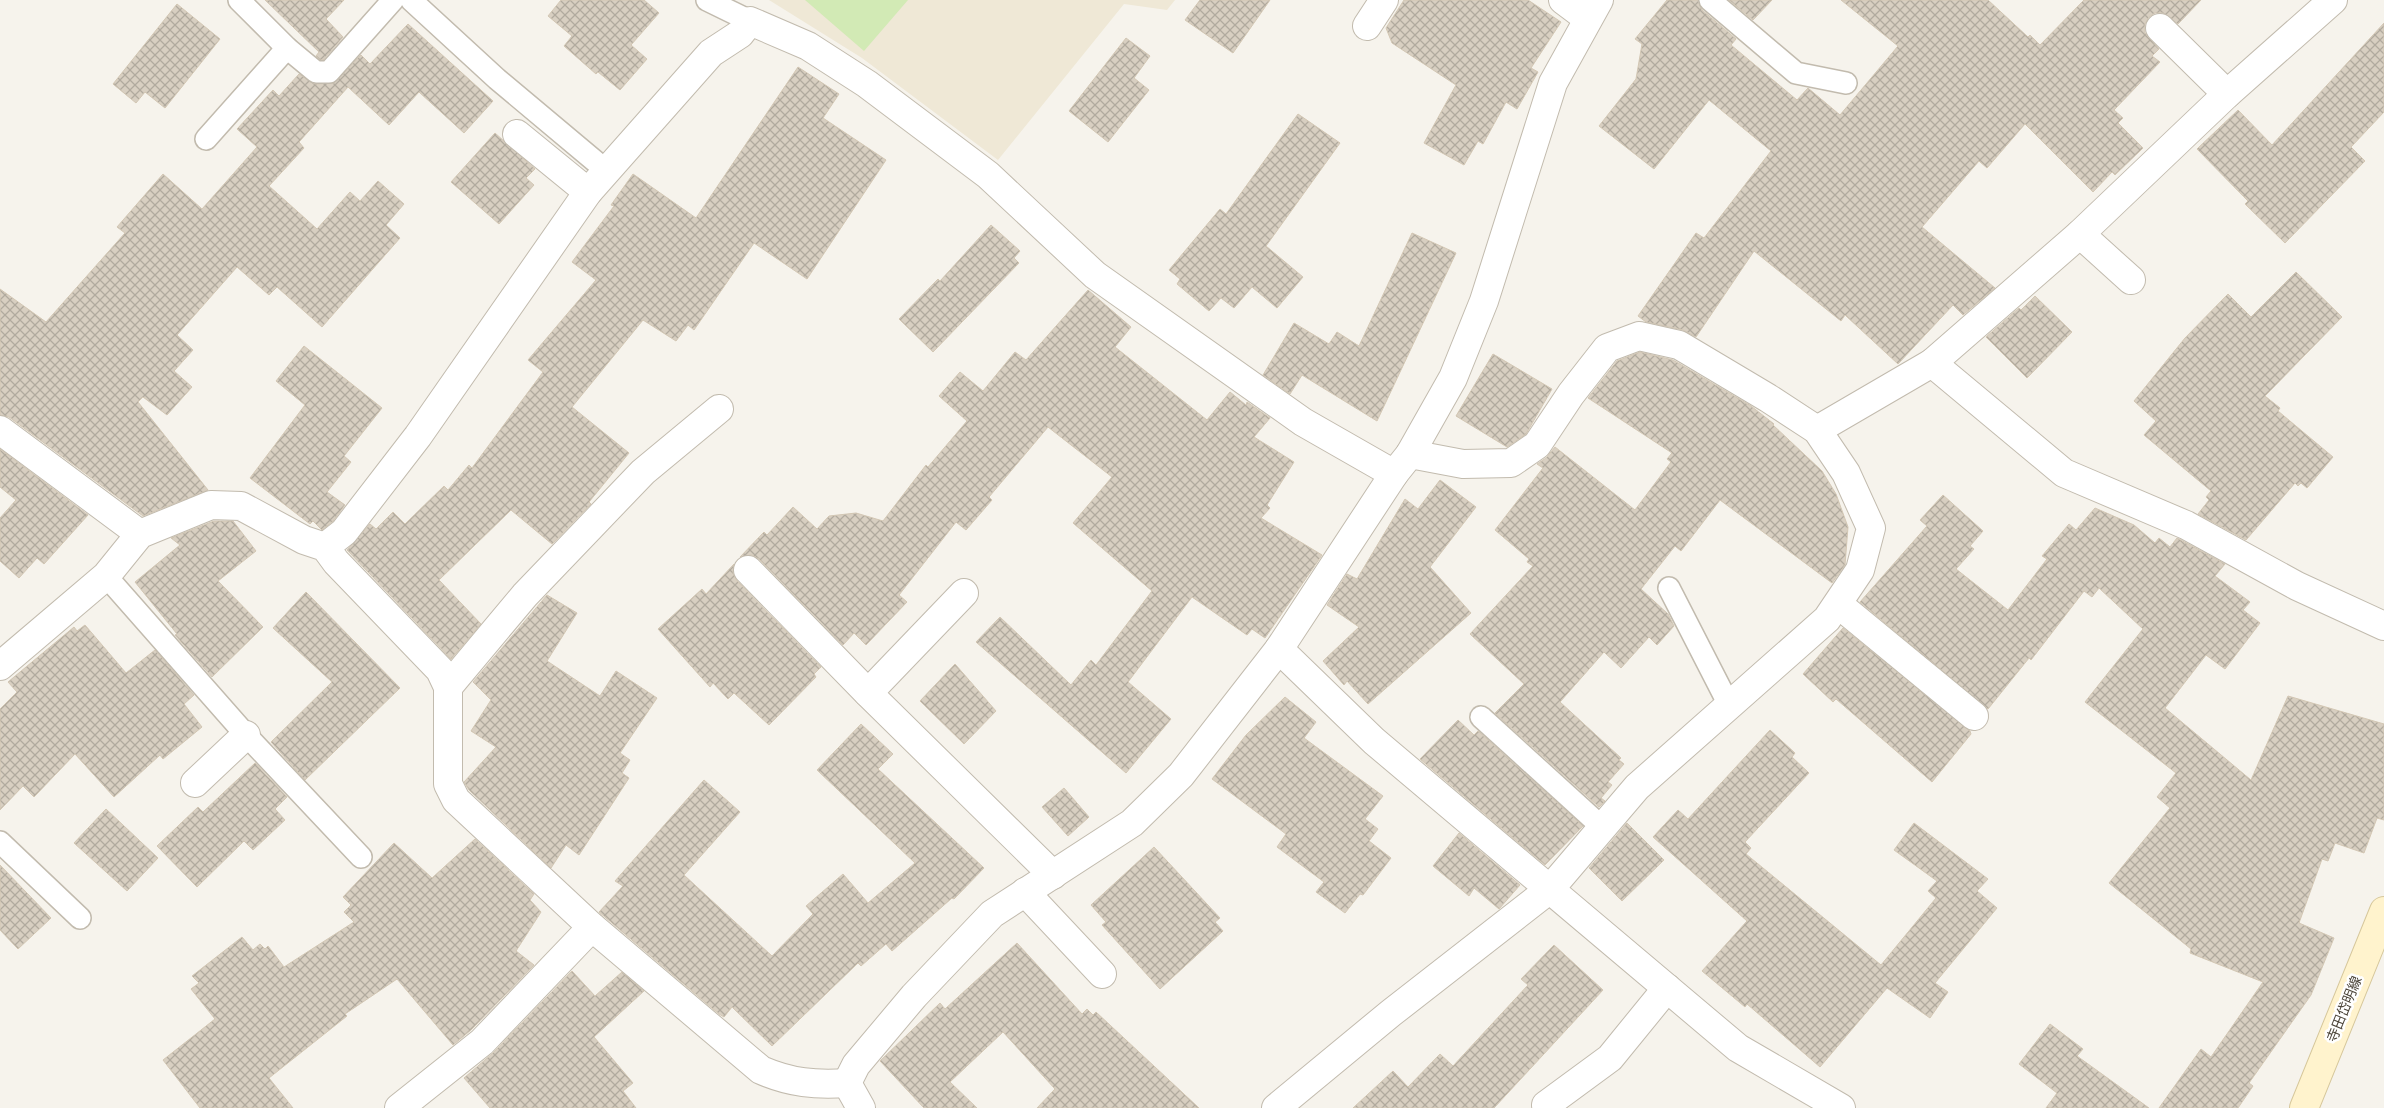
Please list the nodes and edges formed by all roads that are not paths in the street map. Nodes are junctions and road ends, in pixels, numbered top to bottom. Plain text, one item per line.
1 (239, 0) edge
2 (393, 0) edge
3 (707, 0) edge
4 (1384, 0) edge
5 (1563, 0) edge
6 (1710, 0) edge
7 (2333, 0) edge
8 (418, 2) edge
9 (1593, 9) edge
10 (750, 21) junction
11 (1367, 26) dead end
12 (2160, 28) dead end
13 (287, 48) junction
14 (1846, 83) dead end
15 (2227, 94) junction
16 (517, 134) dead end
17 (206, 139) dead end
18 (608, 172) junction
19 (588, 192) junction
20 (2080, 234) junction
21 (2131, 280) dead end
22 (1932, 363) junction
23 (719, 409) dead end
24 (0, 430) edge
25 (1817, 430) junction
26 (1402, 464) junction
27 (140, 534) junction
28 (325, 547) junction
29 (748, 570) dead end
30 (106, 576) junction
31 (1669, 588) dead end
32 (964, 593) dead end
33 (1838, 604) junction
34 (2384, 626) edge
35 (1279, 649) junction
36 (0, 666) edge
37 (448, 687) junction
38 (868, 693) junction
39 (1729, 705) junction
40 (1974, 716) dead end
41 (1481, 717) dead end
42 (246, 735) junction
43 (195, 783) dead end
44 (1603, 828) junction
45 (0, 842) edge
46 (361, 857) dead end
47 (1052, 875) junction
48 (1550, 890) junction
49 (1025, 892) junction
50 (2384, 911) edge
51 (80, 918) dead end
52 (592, 927) junction
53 (1102, 974) dead end
54 (1667, 988) junction
55 (847, 1084) junction
56 (1546, 1105) dead end
57 (399, 1108) edge
58 (861, 1108) edge
59 (1276, 1108) edge
60 (1841, 1108) edge
61 (2304, 1108) edge

1 - 13 lane
2 - 13 lane
3 - 10 lane
4 - 11 street
5 - 9 street
6 - 14 lane
7 - 15 street
8 - 18 lane
9 - 26 street
10 - 18 street
10 - 26 street
12 - 15 street
13 - 17 lane
15 - 20 street
16 - 19 street
18 - 19 street
19 - 28 street
20 - 21 street
20 - 22 street
22 - 25 street
22 - 34 street
23 - 37 street
24 - 27 street
25 - 26 street
25 - 33 street
26 - 35 street
27 - 28 street
27 - 30 street
28 - 37 street
29 - 38 street
30 - 36 street
30 - 42 lane
31 - 39 lane
32 - 38 street
33 - 39 street
33 - 40 street
35 - 47 street
35 - 48 street
37 - 52 street
38 - 47 street
39 - 44 street
41 - 44 lane
42 - 43 street
42 - 46 lane
44 - 48 street
45 - 51 lane
47 - 49 street
48 - 54 street
48 - 59 street
49 - 53 street
49 - 55 street
50 - 61 main road, 寺田岱明線
52 - 55 street
52 - 57 street
54 - 56 street
54 - 60 street
55 - 58 street

